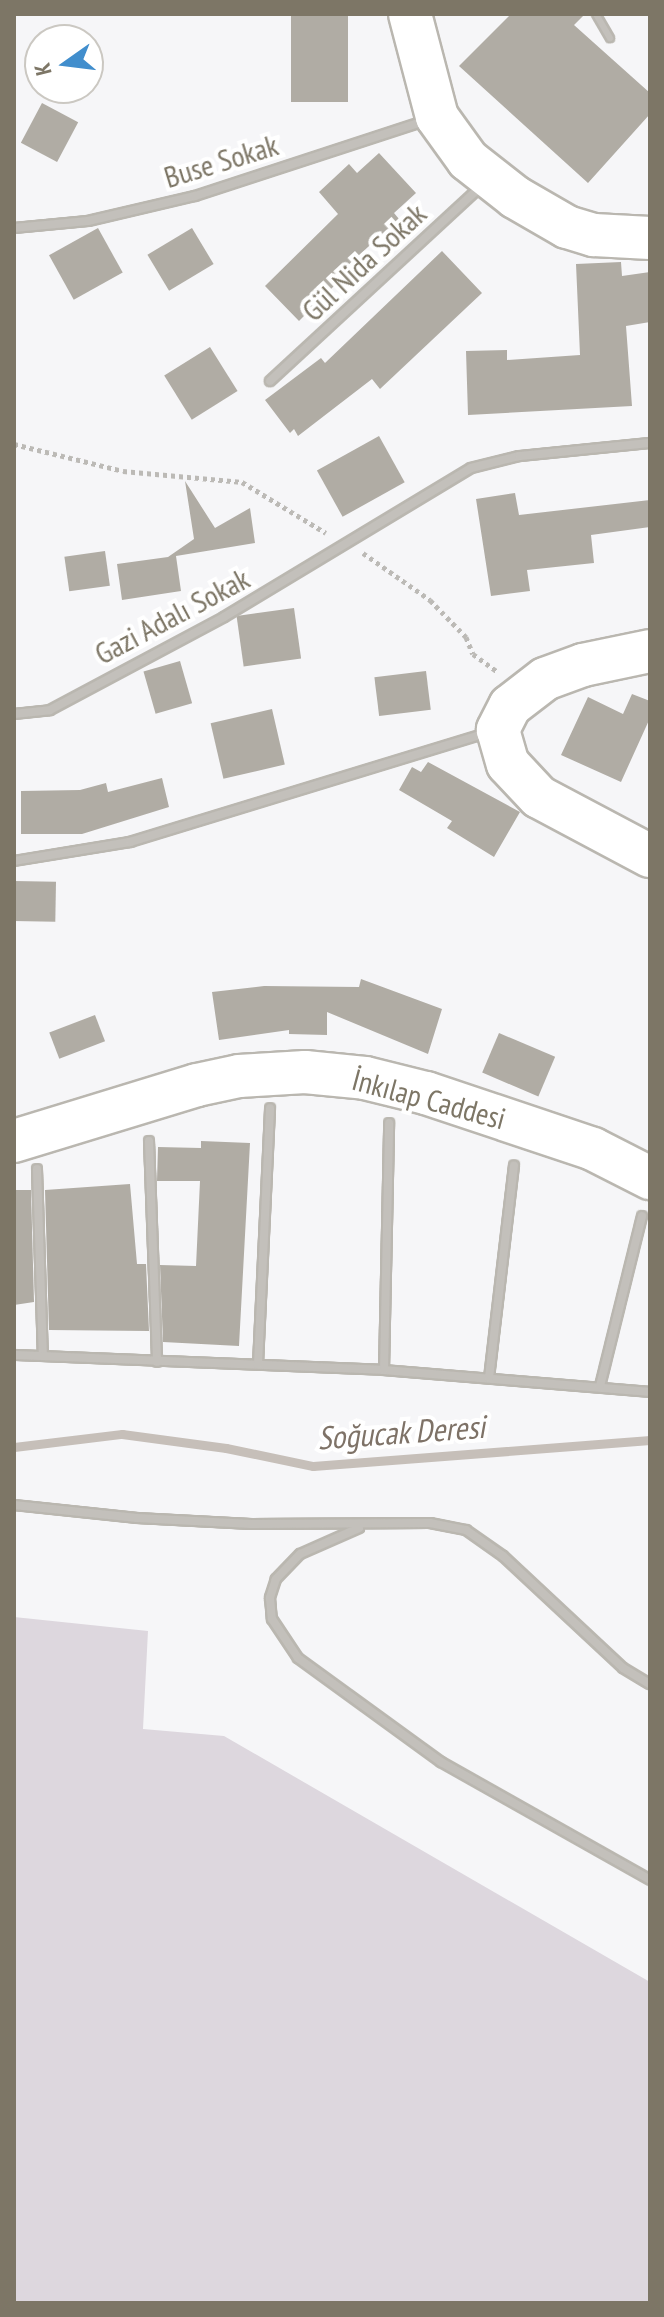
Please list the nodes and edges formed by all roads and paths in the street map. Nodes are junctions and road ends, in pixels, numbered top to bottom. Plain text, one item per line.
1 (410, 14) edge
2 (596, 14) edge
3 (610, 38) dead end
4 (437, 117) junction
5 (490, 178) junction
6 (14, 228) edge
7 (650, 238) edge
8 (270, 381) dead end
9 (650, 443) edge
10 (14, 444) edge
11 (348, 544) junction
12 (650, 651) edge
13 (14, 714) edge
14 (504, 718) junction
15 (650, 856) edge
16 (14, 861) edge
17 (270, 1108) dead end
18 (389, 1123) dead end
19 (149, 1141) dead end
20 (25, 1155) edge
21 (514, 1165) dead end
22 (646, 1197) edge
23 (14, 1355) edge
24 (43, 1356) junction
25 (157, 1362) junction
26 (258, 1364) junction
27 (384, 1370) junction
28 (489, 1378) junction
29 (600, 1386) junction
30 (650, 1392) edge
31 (14, 1505) edge
32 (363, 1526) junction
33 (650, 1684) edge
34 (650, 1880) edge

1 - 4 street
2 - 3 lane
4 - 5 street
4 - 6 street, Buse Sokak
5 - 7 street
5 - 8 street, Gül Nida Sokak
9 - 11 street, Gazi Adalı Sokak
10 - 11 path
11 - 13 street, Gazi Adalı Sokak
11 - 14 path
12 - 14 street
14 - 15 street
14 - 16 street
17 - 26 street
18 - 27 street
19 - 25 street
20 - 22 street, İnkılap Caddesi
20 - 24 street
21 - 28 street
22 - 29 street
23 - 24 street
24 - 25 street
25 - 26 street
26 - 27 street
27 - 28 street
28 - 29 street
29 - 30 street
31 - 32 street
32 - 33 street
32 - 34 street

